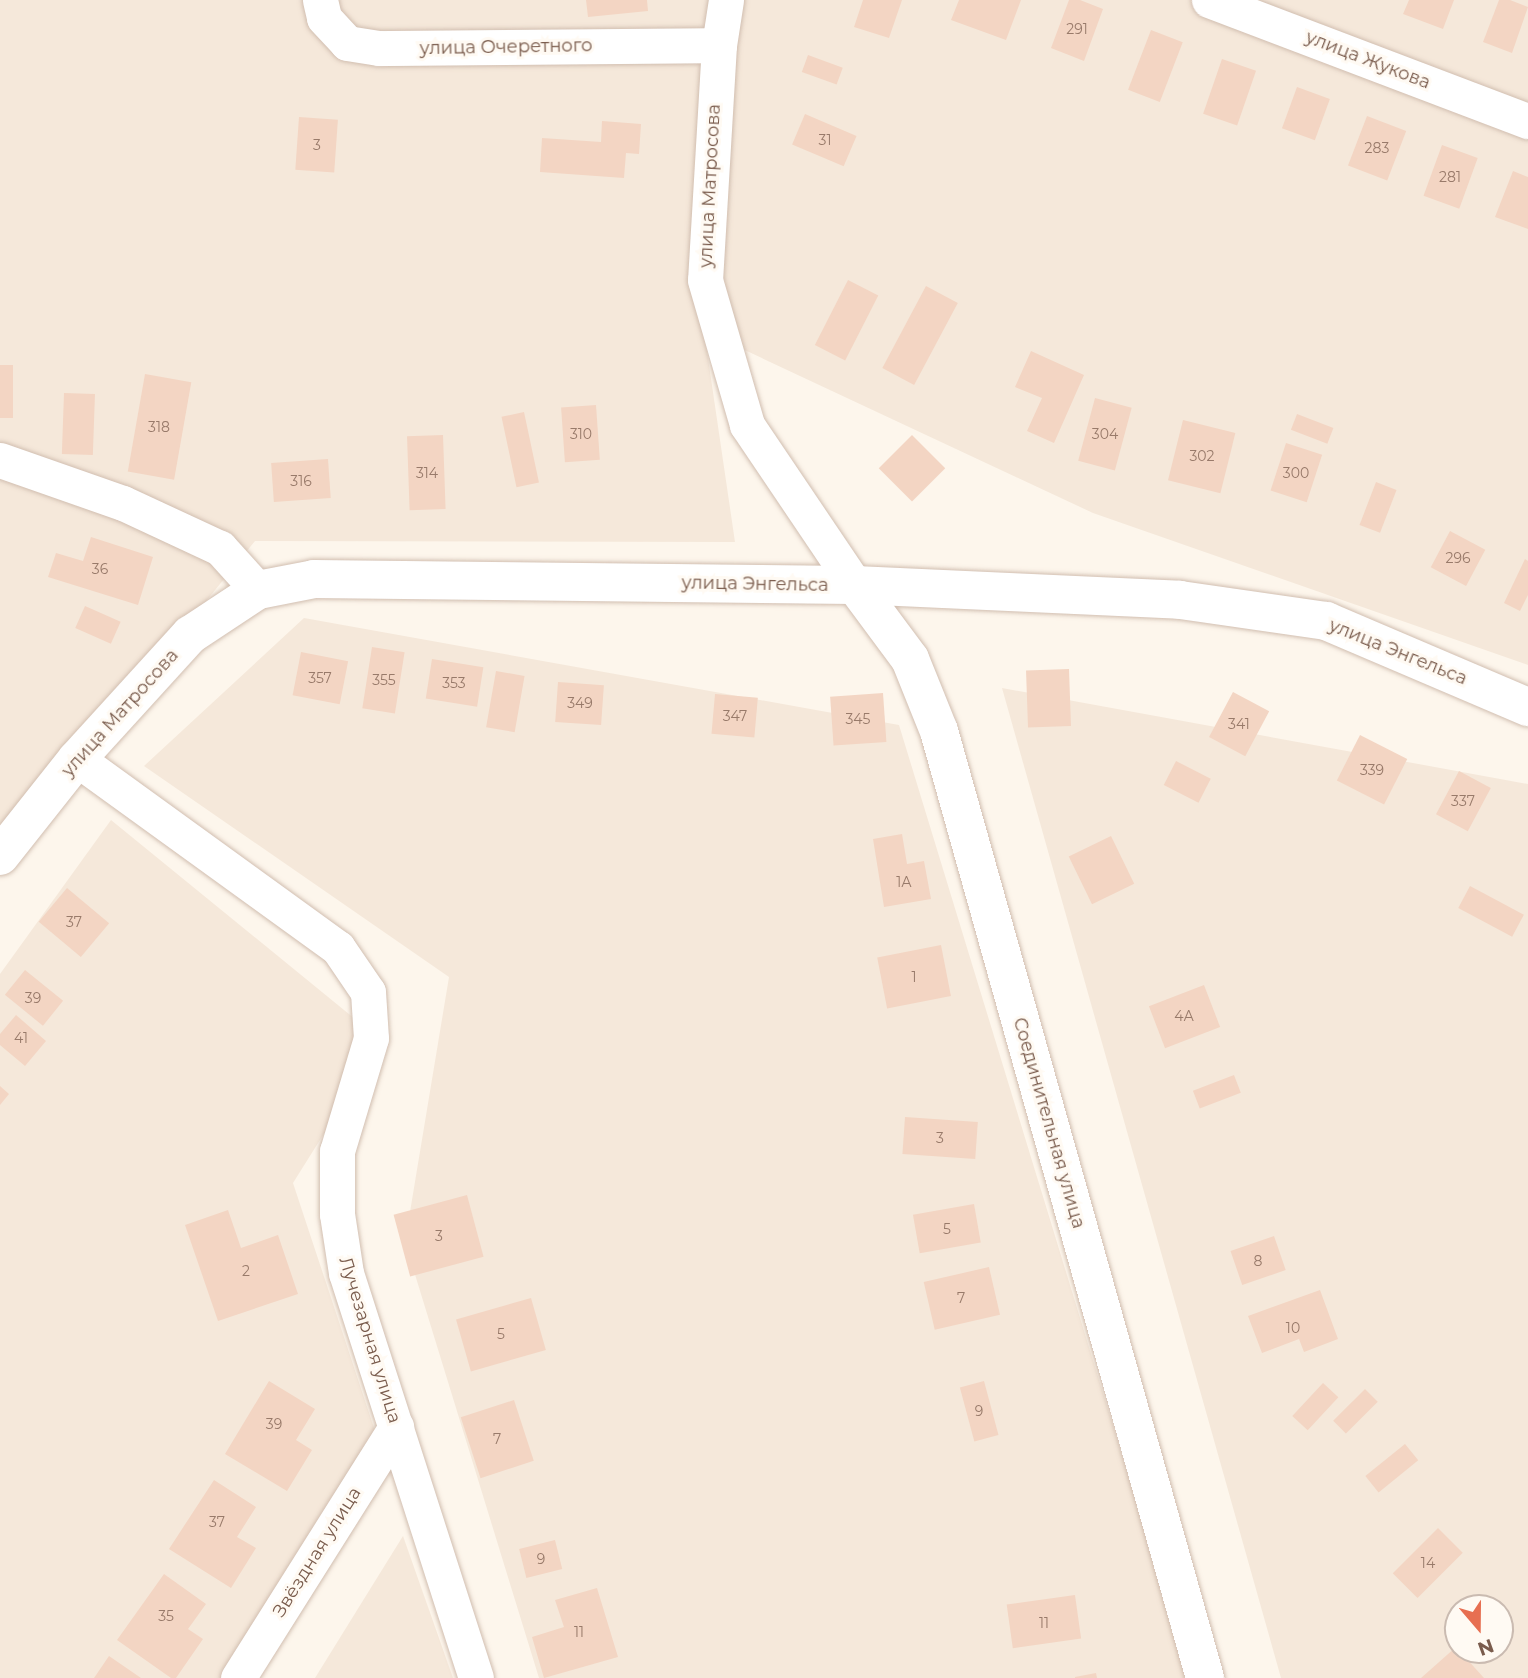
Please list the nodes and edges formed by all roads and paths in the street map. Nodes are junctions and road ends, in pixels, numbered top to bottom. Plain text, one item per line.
1 (320, 0) edge
2 (726, 0) edge
3 (1209, 0) edge
4 (719, 45) junction
5 (1528, 121) edge
6 (0, 460) edge
7 (855, 584) junction
8 (258, 590) junction
9 (1528, 707) edge
10 (77, 760) junction
11 (0, 856) edge
12 (396, 1426) junction
13 (238, 1678) edge
14 (476, 1678) edge
15 (1205, 1678) edge

1 - 4 street, улица Очеретного
2 - 4 street, улица Матросова
3 - 5 street, улица Жукова
4 - 7 street, улица Матросова
6 - 8 street
7 - 8 street, улица Энгельса
7 - 9 street, улица Энгельса
7 - 15 street, Соединительная улица
8 - 10 street, улица Матросова
10 - 11 street, улица Матросова
10 - 12 street, Лучезарная улица
12 - 13 street, Звёздная улица
12 - 14 street, Лучезарная улица

